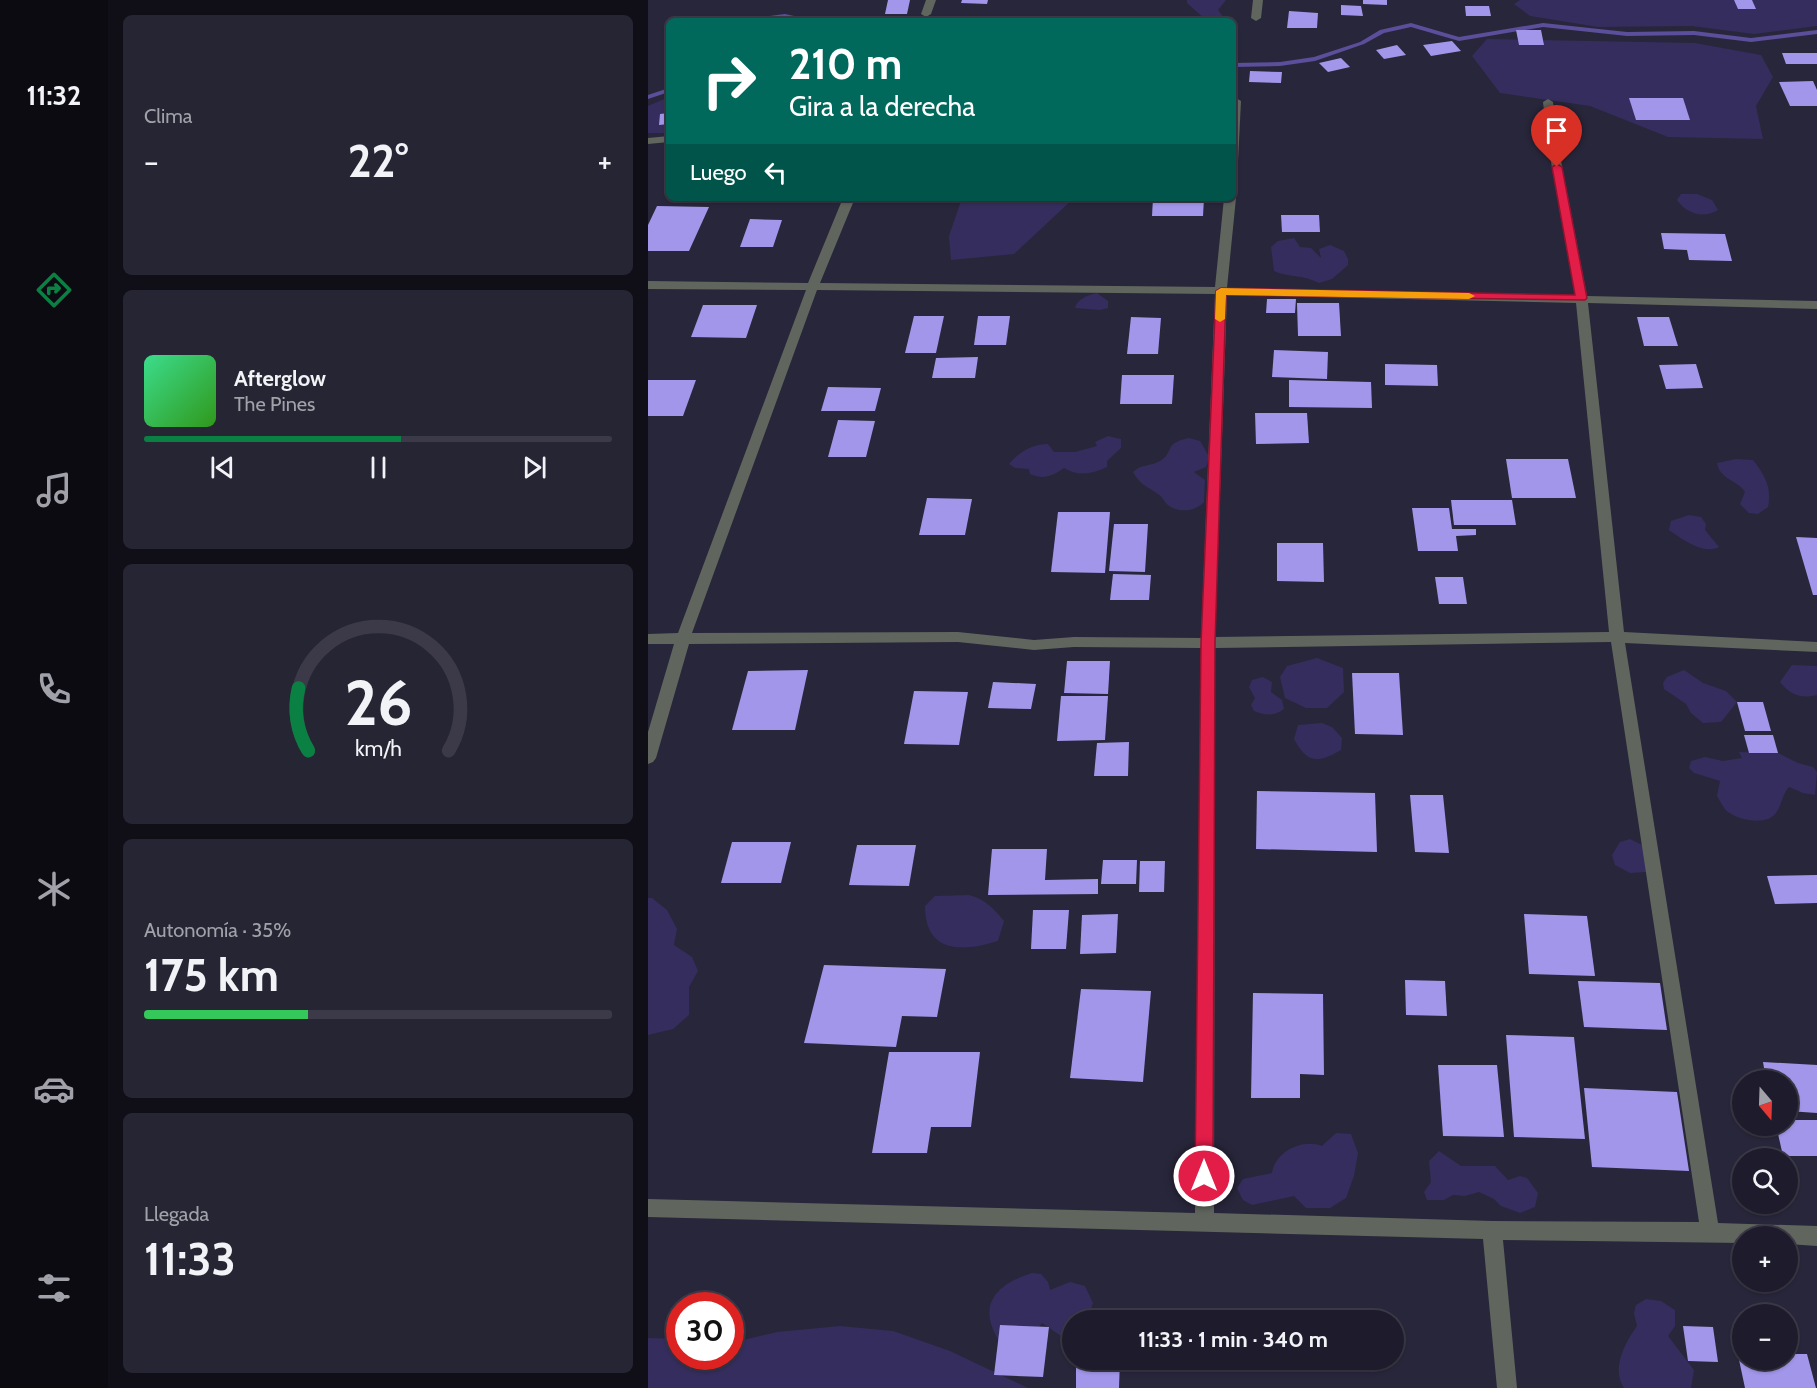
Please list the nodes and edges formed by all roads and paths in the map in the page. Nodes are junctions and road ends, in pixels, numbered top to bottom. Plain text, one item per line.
1 (931, 0) edge
2 (1258, 0) edge
3 (927, 14) dead end
4 (1256, 18) dead end
5 (1548, 102) dead end
6 (666, 139) edge
7 (648, 141) edge
8 (848, 201) edge
9 (1230, 201) edge
10 (648, 285) edge
11 (813, 286) junction
12 (1221, 291) junction
13 (1581, 298) junction
14 (1817, 305) edge
15 (1617, 637) junction
16 (648, 639) edge
17 (682, 639) junction
18 (1208, 643) junction
19 (1817, 647) edge
20 (648, 758) edge
21 (648, 1208) edge
22 (1204, 1222) junction
23 (1492, 1230) junction
24 (1710, 1232) junction
25 (1817, 1236) edge
26 (1507, 1388) edge

1 - 3 street
2 - 4 street
5 - 13 street
6 - 7 street
8 - 11 street
9 - 12 street
10 - 11 street
11 - 12 street
11 - 17 street
12 - 13 street
12 - 18 street
13 - 14 street
13 - 15 street
15 - 18 street
15 - 19 street
15 - 24 street
16 - 17 street
17 - 18 street
17 - 20 street
18 - 22 street
21 - 22 street
22 - 23 street
23 - 24 street
23 - 26 street
24 - 25 street

